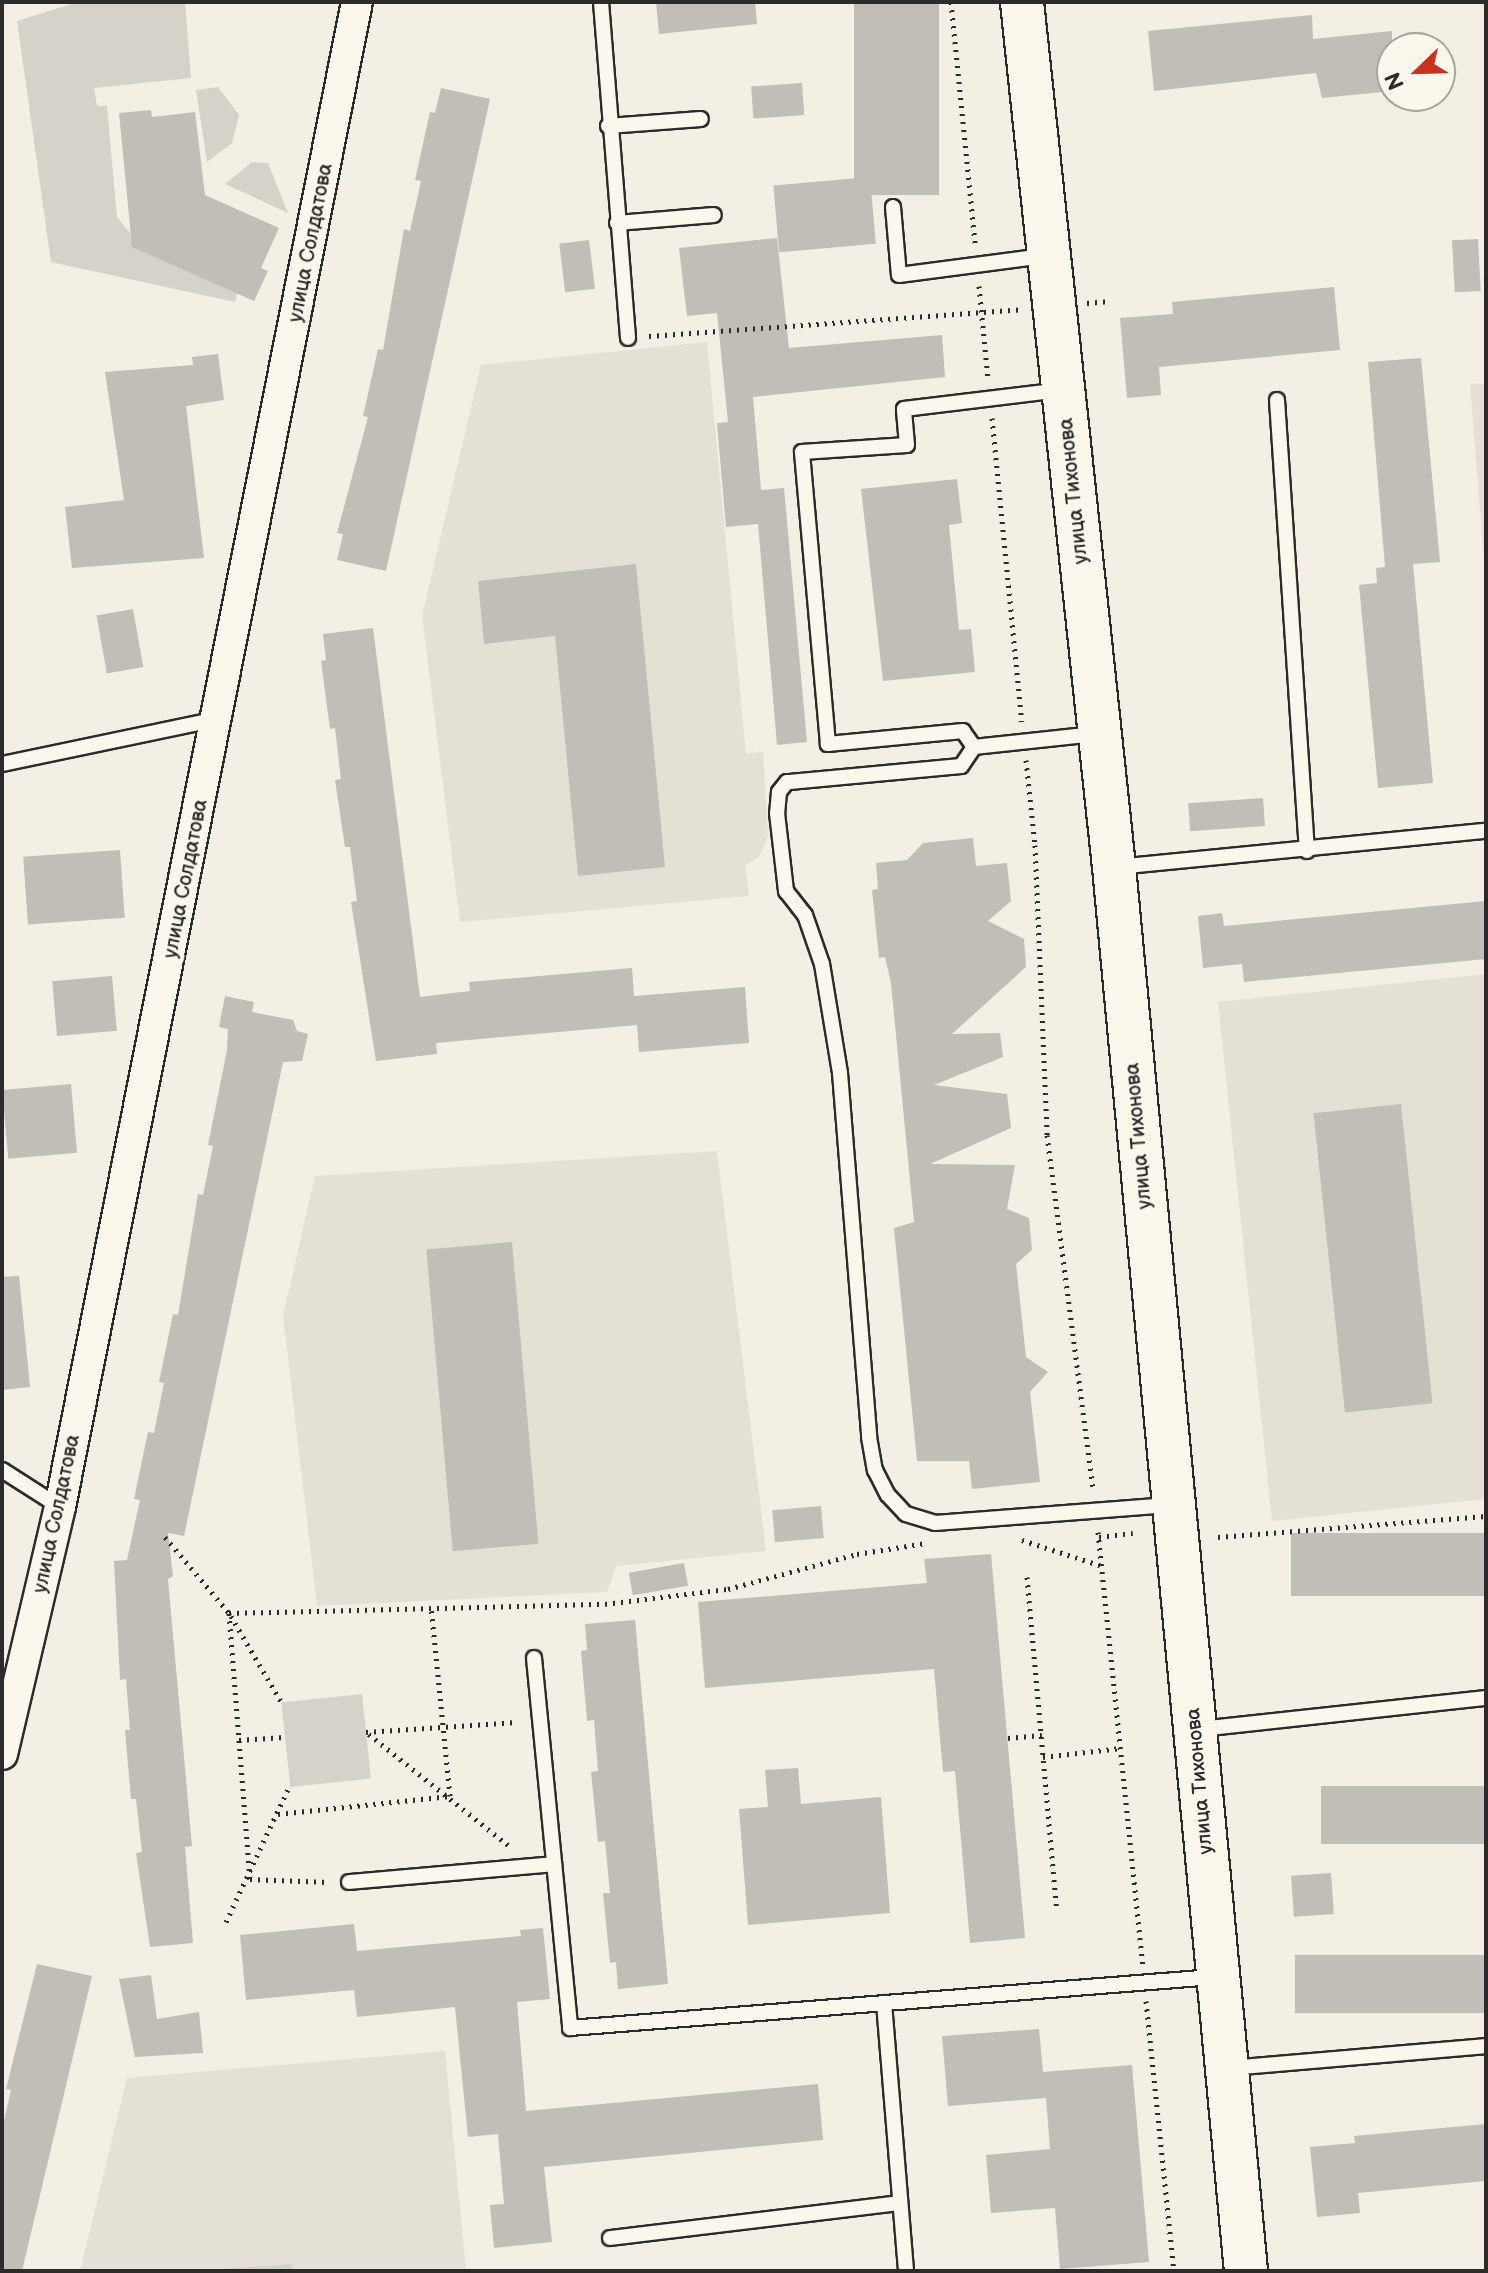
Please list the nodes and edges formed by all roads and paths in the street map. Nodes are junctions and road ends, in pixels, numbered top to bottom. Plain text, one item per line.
1 (357, 2) edge
2 (601, 2) edge
3 (951, 2) edge
4 (1022, 2) edge
5 (701, 119) dead end
6 (608, 126) junction
7 (893, 207) dead end
8 (714, 215) dead end
9 (617, 223) junction
10 (1049, 256) junction
11 (977, 265) junction
12 (1110, 301) dead end
13 (1054, 306) junction
14 (981, 312) junction
15 (628, 338) joint
16 (1063, 390) junction
17 (990, 399) junction
18 (1277, 400) dead end
19 (219, 719) junction
20 (1100, 734) junction
21 (1025, 744) junction
22 (974, 747) junction
23 (2, 764) edge
24 (1486, 831) edge
25 (1307, 851) junction
26 (1114, 867) junction
27 (2, 1470) edge
28 (1174, 1505) junction
29 (60, 1507) junction
30 (1095, 1511) junction
31 (1486, 1516) edge
32 (165, 1537) dead end
33 (1013, 1537) dead end
34 (1218, 1537) dead end
35 (936, 1542) dead end
36 (1102, 1566) junction
37 (1027, 1577) dead end
38 (431, 1607) junction
39 (229, 1613) junction
40 (534, 1658) dead end
41 (1486, 1698) edge
42 (281, 1702) dead end
43 (540, 1722) junction
44 (443, 1726) junction
45 (1195, 1729) junction
46 (1042, 1735) junction
47 (284, 1737) dead end
48 (1008, 1738) dead end
49 (239, 1740) junction
50 (1121, 1748) junction
51 (2, 1754) edge
52 (1043, 1757) junction
53 (289, 1787) dead end
54 (450, 1796) junction
55 (278, 1814) junction
56 (554, 1864) junction
57 (533, 1866) junction
58 (250, 1879) junction
59 (349, 1882) joint
60 (1057, 1910) dead end
61 (226, 1922) dead end
62 (1218, 1977) junction
63 (1144, 1983) junction
64 (884, 2003) junction
65 (1486, 2046) edge
66 (1227, 2069) junction
67 (900, 2203) junction
68 (610, 2238) dead end
69 (906, 2271) edge
70 (1174, 2271) edge
71 (1246, 2271) edge

1 - 19 street, улица Солдатова
2 - 6 lane
3 - 11 path
4 - 10 main road, улица Тихонова
5 - 6 lane
6 - 9 lane
7 - 11 lane
8 - 9 lane
9 - 15 lane
10 - 11 lane
10 - 13 main road, улица Тихонова
11 - 14 path
12 - 13 path
13 - 14 path
13 - 16 main road, улица Тихонова
14 - 15 path
14 - 17 path
16 - 17 lane
16 - 20 main road, улица Тихонова
17 - 21 path
17 - 22 lane
18 - 25 lane
19 - 23 lane
19 - 29 street, улица Солдатова
20 - 21 lane
20 - 26 main road, улица Тихонова
21 - 22 lane
21 - 30 path
22 - 30 lane
24 - 25 lane
25 - 26 lane
26 - 28 main road, улица Тихонова
27 - 29 lane
28 - 30 lane
28 - 45 main road, улица Тихонова
29 - 51 street, улица Солдатова
30 - 36 path
31 - 34 path
32 - 39 path
33 - 36 path
35 - 38 path
36 - 50 path
37 - 46 path
38 - 39 path
38 - 44 path
39 - 42 path
39 - 49 path
40 - 43 lane
41 - 45 lane
43 - 44 path
43 - 56 lane
44 - 54 path
44 - 54 path
45 - 62 main road, улица Тихонова
46 - 48 path
46 - 52 path
47 - 49 path
49 - 58 path
50 - 52 path
50 - 63 path
52 - 60 path
53 - 55 path
54 - 55 path
54 - 57 path
55 - 58 path
56 - 57 lane
56 - 64 lane
57 - 59 lane
58 - 59 path
58 - 61 path
62 - 63 lane
62 - 66 main road, улица Тихонова
63 - 64 lane
63 - 70 path
64 - 67 lane
65 - 66 lane
66 - 71 main road, улица Тихонова
67 - 68 lane
67 - 69 lane

